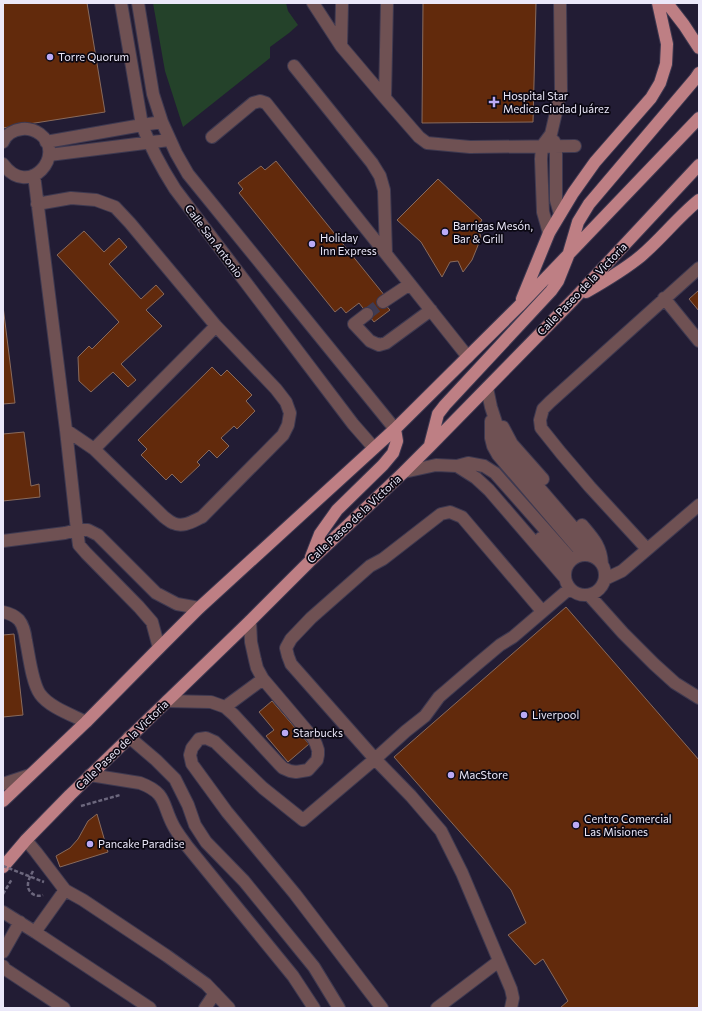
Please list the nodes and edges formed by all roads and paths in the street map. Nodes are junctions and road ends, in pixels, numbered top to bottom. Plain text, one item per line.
1 (121, 3) edge
2 (138, 3) edge
3 (313, 3) edge
4 (342, 3) edge
5 (387, 3) edge
6 (560, 3) edge
7 (658, 3) edge
8 (667, 3) edge
9 (341, 46) junction
10 (699, 48) edge
11 (294, 66) dead end
12 (699, 73) edge
13 (385, 98) junction
14 (699, 118) edge
15 (162, 122) junction
16 (142, 125) junction
17 (551, 134) junction
18 (212, 137) dead end
19 (169, 140) junction
20 (3, 142) edge
21 (46, 142) junction
22 (149, 143) junction
23 (542, 146) junction
24 (575, 146) dead end
25 (556, 147) junction
26 (49, 155) junction
27 (699, 165) edge
28 (5, 169) edge
29 (34, 176) junction
30 (699, 200) edge
31 (37, 204) junction
32 (560, 214) junction
33 (548, 233) junction
34 (386, 253) junction
35 (568, 256) junction
36 (699, 268) edge
37 (410, 284) junction
38 (664, 298) junction
39 (573, 300) junction
40 (383, 302) tunnel mouth
41 (519, 306) junction
42 (431, 310) junction
43 (367, 314) tunnel mouth
44 (216, 326) junction
45 (699, 341) edge
46 (468, 357) junction
47 (487, 388) junction
48 (491, 407) junction
49 (395, 429) junction
50 (66, 430) junction
51 (430, 446) junction
52 (374, 448) junction
53 (94, 449) junction
54 (463, 465) junction
55 (404, 472) junction
56 (699, 505) edge
57 (77, 530) junction
58 (3, 541) edge
59 (647, 549) junction
60 (588, 555) junction
61 (309, 562) junction
62 (602, 564) junction
63 (567, 568) junction
64 (605, 579) junction
65 (569, 589) junction
66 (588, 595) junction
67 (199, 608) junction
68 (542, 611) junction
69 (3, 612) edge
70 (250, 621) junction
71 (159, 648) junction
72 (263, 679) junction
73 (699, 698) edge
74 (167, 700) junction
75 (225, 707) junction
76 (86, 722) junction
77 (129, 738) junction
78 (375, 759) junction
79 (30, 775) junction
80 (90, 775) junction
81 (3, 784) edge
82 (122, 795) dead end
83 (3, 801) edge
84 (79, 806) dead end
85 (26, 840) junction
86 (36, 852) junction
87 (3, 867) edge
88 (44, 882) dead end
89 (65, 890) junction
90 (40, 896) dead end
91 (3, 912) edge
92 (20, 922) junction
93 (35, 932) junction
94 (3, 952) edge
95 (499, 961) junction
96 (3, 966) edge
97 (215, 993) junction
98 (147, 1007) edge
99 (510, 1007) edge
100 (64, 1008) edge
101 (205, 1008) edge
102 (229, 1008) edge
103 (314, 1008) edge
104 (339, 1008) edge
105 (382, 1008) edge
106 (437, 1008) edge

1 - 16 street, Calle San Antonio
2 - 15 street, Calle San Antonio
3 - 9 street
4 - 9 street
5 - 13 street
6 - 17 street
7 - 32 main road
8 - 10 main road
9 - 13 street
11 - 34 street
12 - 35 main road
13 - 23 street
14 - 35 main road
15 - 16 street
15 - 19 street, Calle San Antonio
16 - 21 street
16 - 22 street, Calle San Antonio
17 - 23 street
17 - 25 street
18 - 34 street
19 - 22 street
19 - 49 street, Calle San Antonio
20 - 21 street
21 - 26 street
22 - 26 street
22 - 52 street, Calle San Antonio
23 - 25 street
23 - 33 street
24 - 25 street
25 - 32 street
26 - 29 street
27 - 39 main road, Calle Paseo de la Victoria
28 - 29 street
29 - 31 street
30 - 39 main road
31 - 44 street
31 - 50 street
32 - 33 main road
33 - 41 main road
34 - 37 street
35 - 41 main road
35 - 51 main road
36 - 38 street
37 - 40 street
37 - 42 street
38 - 45 street
38 - 59 street
39 - 47 main road, Calle Paseo de la Victoria
41 - 46 main road
42 - 43 street
42 - 46 street
44 - 53 street
44 - 53 street
46 - 49 main road
47 - 48 street
47 - 51 main road, Calle Paseo de la Victoria
48 - 60 street
48 - 62 street
49 - 52 main road
49 - 61 main road
50 - 53 street
50 - 57 street
51 - 55 main road, Calle Paseo de la Victoria
52 - 67 main road
54 - 55 street
54 - 63 street
54 - 63 street
55 - 61 main road, Calle Paseo de la Victoria
56 - 59 street
57 - 58 street
57 - 67 street
57 - 71 street
59 - 64 street
60 - 62 street
60 - 63 street
61 - 70 main road, Calle Paseo de la Victoria
62 - 64 street
63 - 65 street
64 - 66 street
65 - 66 street
65 - 68 street
66 - 73 street
67 - 71 main road
68 - 78 street
68 - 78 street
69 - 76 street
70 - 72 street
70 - 74 main road, Calle Paseo de la Victoria
71 - 76 main road
72 - 75 street
72 - 75 street
74 - 75 street
74 - 77 main road, Calle Paseo de la Victoria
76 - 79 main road
77 - 80 main road, Calle Paseo de la Victoria
77 - 104 street
78 - 95 street
78 - 105 street
79 - 81 street
79 - 83 main road
80 - 85 main road, Calle Paseo de la Victoria
80 - 103 street
82 - 84 path
85 - 86 street
85 - 87 main road, Calle Paseo de la Victoria
86 - 89 street
86 - 90 path
87 - 88 path, bridge
89 - 93 street
89 - 97 street
91 - 92 street
92 - 93 street
92 - 94 street
93 - 98 street
95 - 99 street
95 - 106 street
96 - 100 street
97 - 101 street
97 - 102 street

